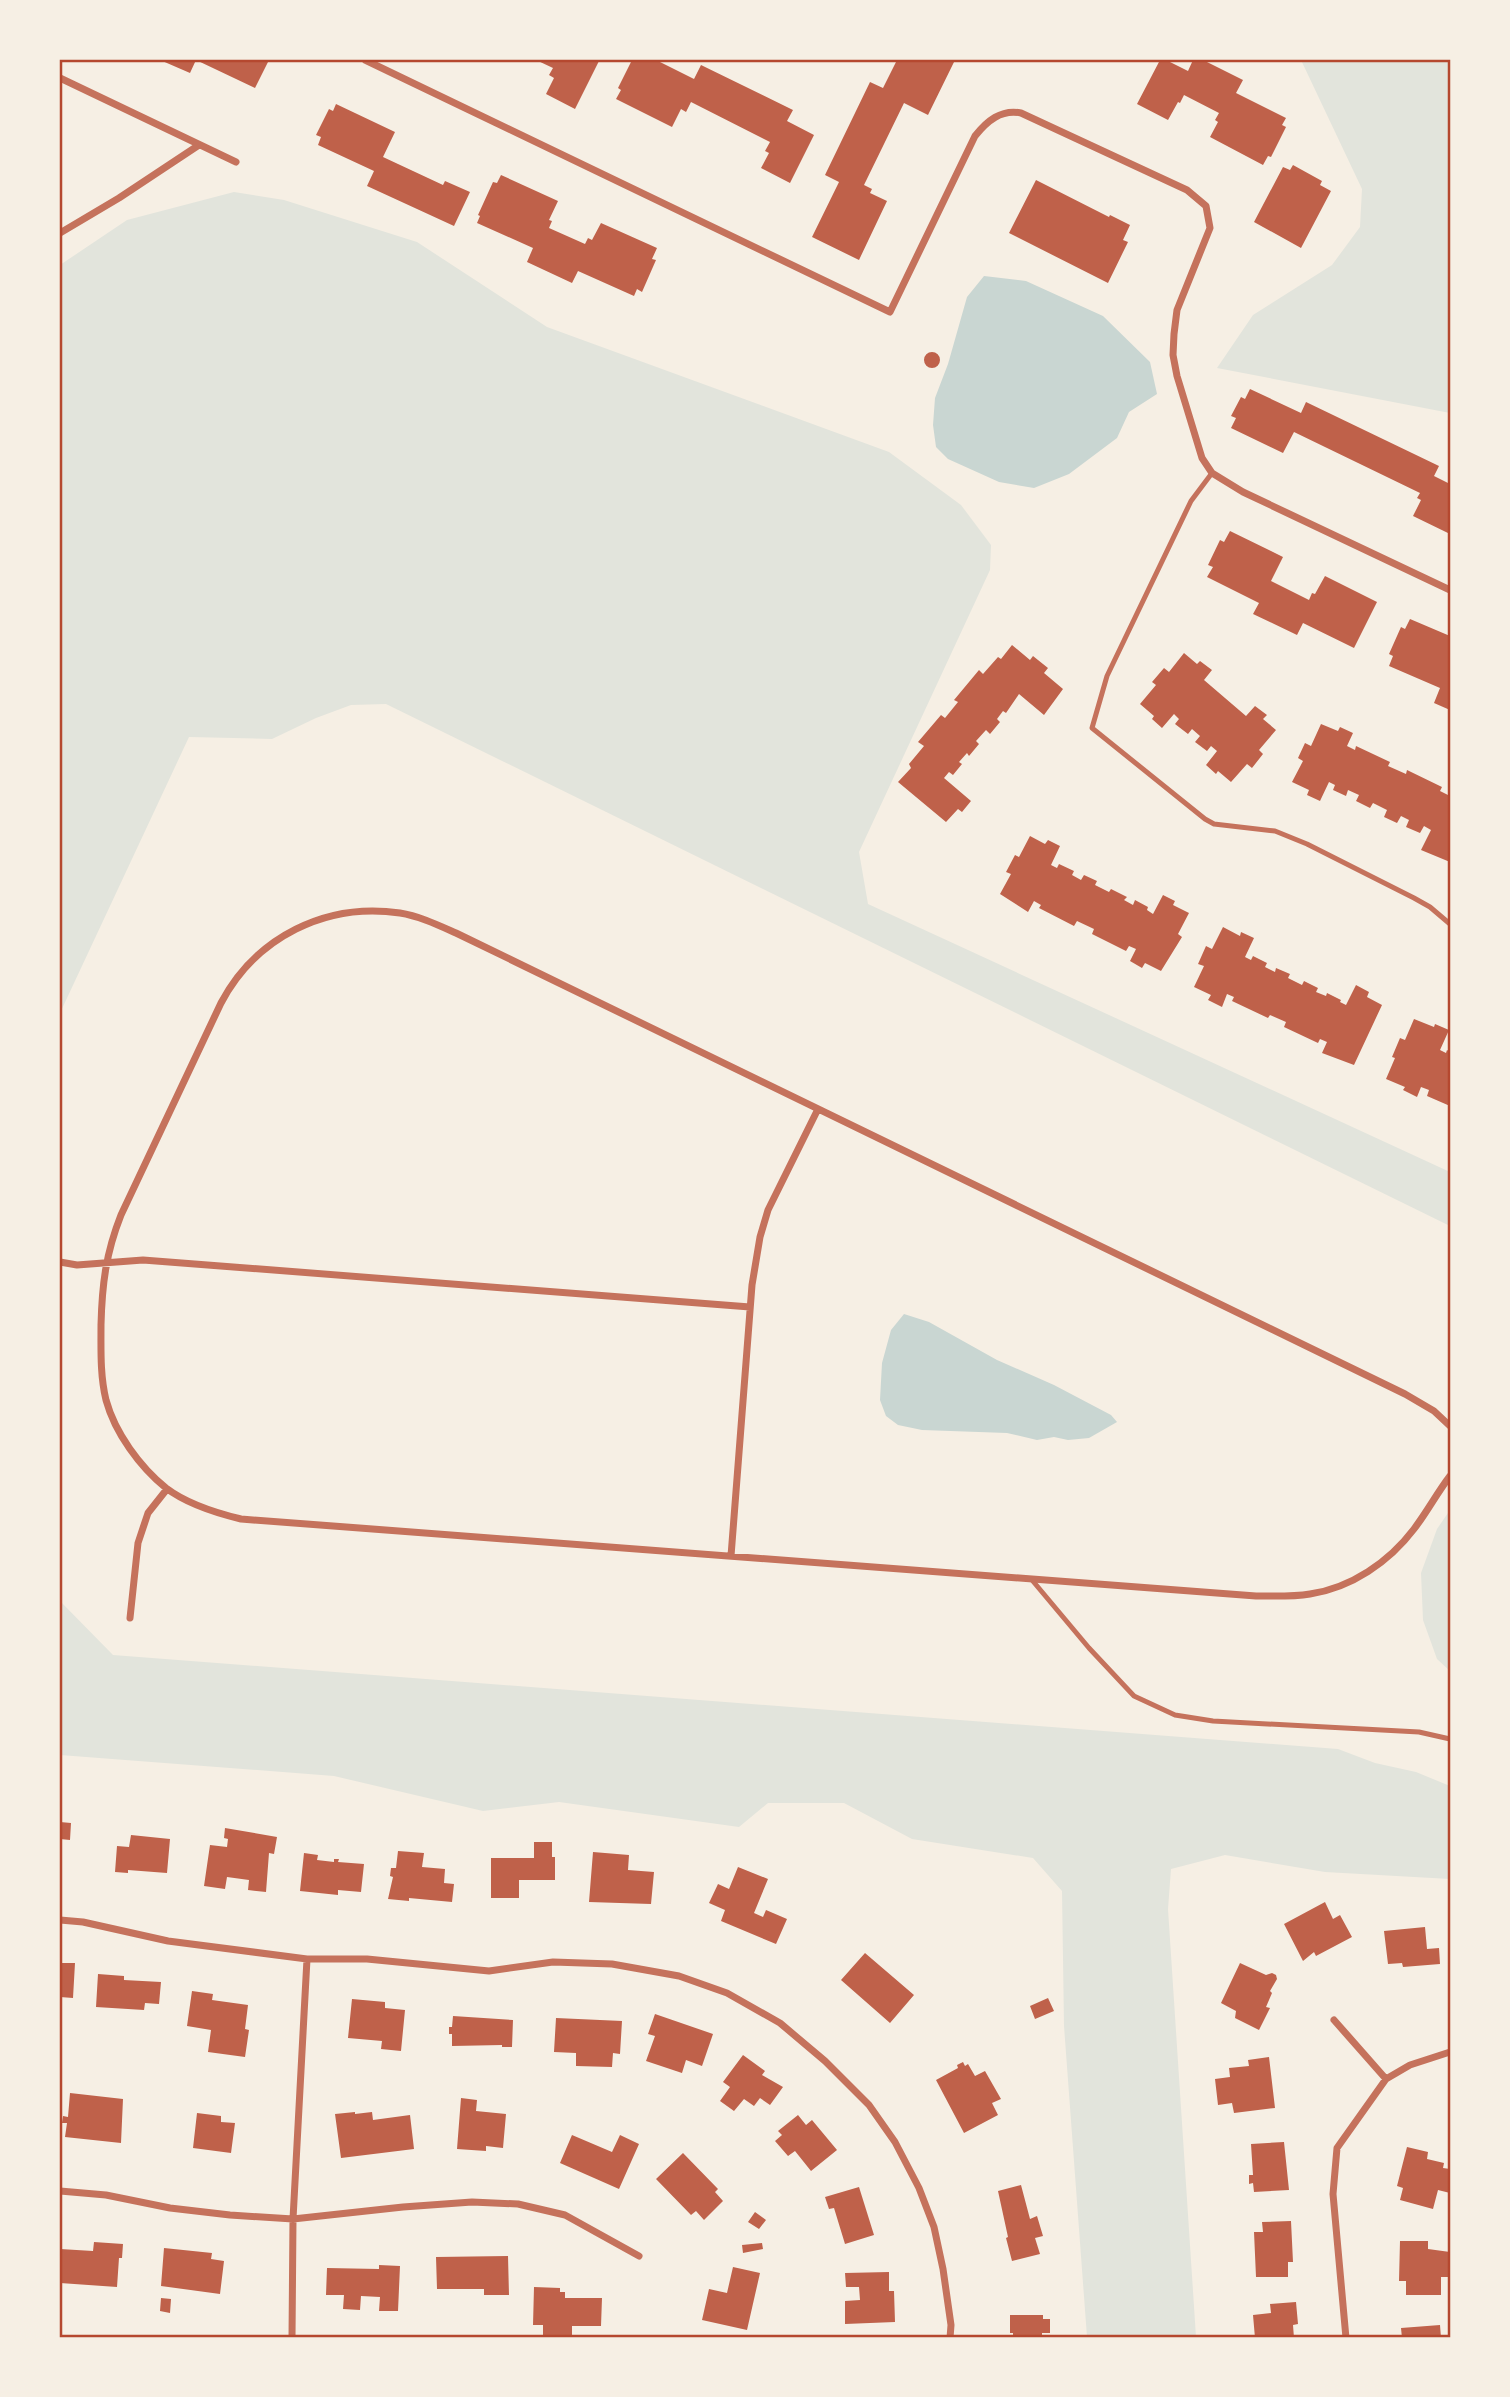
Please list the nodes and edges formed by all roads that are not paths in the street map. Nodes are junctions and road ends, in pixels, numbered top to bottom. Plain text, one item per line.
1 (365, 60) edge
2 (60, 78) edge
3 (199, 145) junction
4 (236, 162) dead end
5 (60, 233) edge
6 (1212, 472) junction
7 (1451, 590) edge
8 (1451, 924) edge
9 (818, 1109) junction
10 (60, 1262) edge
11 (105, 1263) junction
12 (750, 1307) junction
13 (1451, 1426) edge
14 (1451, 1476) edge
15 (167, 1489) junction
16 (732, 1556) junction
17 (1032, 1580) junction
18 (130, 1618) dead end
19 (1451, 1739) edge
20 (60, 1920) edge
21 (307, 1959) junction
22 (1334, 2020) dead end
23 (1451, 2052) edge
24 (1386, 2078) junction
25 (60, 2191) edge
26 (293, 2218) junction
27 (639, 2256) dead end
28 (292, 2337) edge
29 (950, 2337) edge
30 (1346, 2337) edge

1 - 6 street
2 - 3 street
3 - 4 street
3 - 5 street
6 - 7 street
6 - 8 lane
9 - 11 street
9 - 12 street
9 - 13 street
10 - 11 street
11 - 12 street
11 - 15 street
12 - 16 street
14 - 17 street
15 - 16 street
15 - 18 street
16 - 17 street
17 - 19 lane
20 - 21 street
21 - 26 street
21 - 29 street
22 - 24 street
23 - 24 street
24 - 30 street
25 - 26 street
26 - 27 street
26 - 28 street

